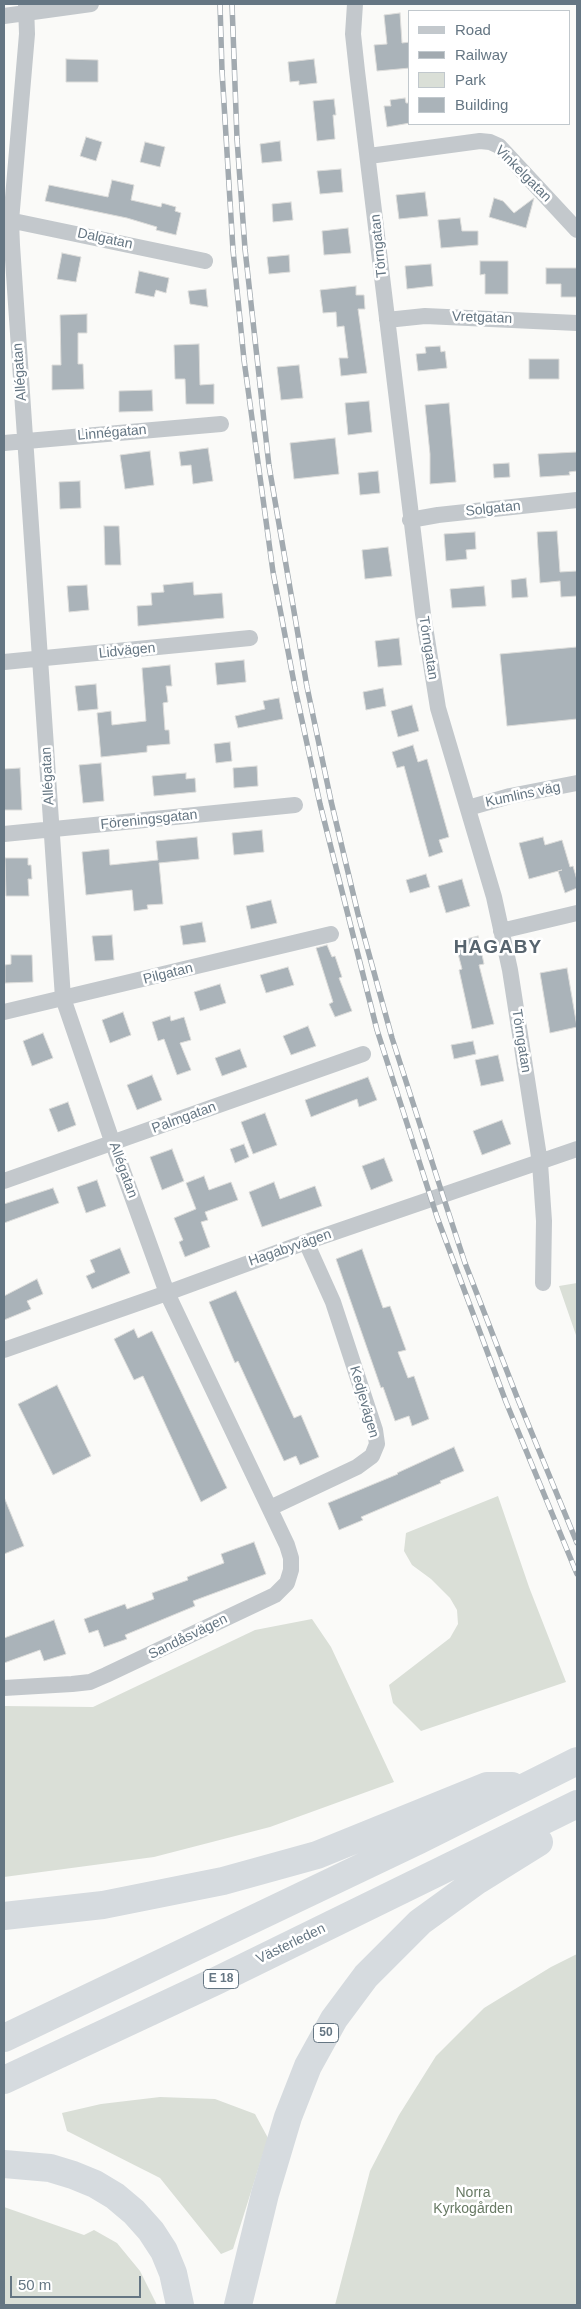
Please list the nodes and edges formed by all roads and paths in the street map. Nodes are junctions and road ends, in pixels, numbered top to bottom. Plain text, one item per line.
1 (91, 4) edge
2 (355, 4) edge
3 (26, 9) edge
4 (4, 16) edge
5 (369, 156) junction
6 (7, 220) edge
7 (577, 230) edge
8 (205, 261) dead end
9 (387, 320) junction
10 (577, 323) edge
11 (221, 424) dead end
12 (25, 440) junction
13 (4, 443) edge
14 (577, 500) edge
15 (410, 520) junction
16 (250, 638) dead end
17 (39, 660) junction
18 (4, 662) edge
19 (577, 783) edge
20 (295, 805) dead end
21 (468, 808) junction
22 (51, 829) junction
23 (4, 834) edge
24 (577, 912) edge
25 (501, 931) junction
26 (332, 934) dead end
27 (63, 998) junction
28 (4, 1012) edge
29 (363, 1054) dead end
30 (112, 1141) junction
31 (577, 1149) edge
32 (540, 1163) junction
33 (4, 1181) edge
34 (306, 1242) junction
35 (543, 1283) dead end
36 (167, 1293) junction
37 (4, 1350) edge
38 (270, 1508) junction
39 (4, 1688) edge
40 (577, 1761) edge
41 (577, 1804) edge
42 (577, 1820) edge
43 (415, 1829) junction
44 (473, 1869) junction
45 (4, 1916) edge
46 (4, 2038) edge
47 (4, 2080) edge
48 (4, 2164) edge
49 (180, 2305) edge
50 (238, 2305) edge

1 - 3 street
2 - 5 street, Törngatan
3 - 4 street
3 - 6 street, Allégatan
5 - 7 street, Vinkelgatan
5 - 9 street, Törngatan
6 - 8 street, Dalgatan
6 - 12 street, Allégatan
9 - 10 street, Vretgatan
9 - 15 street, Törngatan
11 - 12 street, Linnégatan
12 - 13 street, Linnégatan
12 - 17 street, Allégatan
14 - 15 street, Solgatan
15 - 21 street, Törngatan
16 - 17 street, Lidvägen
17 - 18 street, Lidvägen
17 - 22 street, Allégatan
19 - 21 street, Kumlins väg
20 - 22 street, Föreningsgatan
21 - 25 street, Törngatan
22 - 23 street, Föreningsgatan
22 - 27 street, Allégatan
24 - 25 street
25 - 32 street, Törngatan
26 - 27 street, Pilgatan
27 - 28 street, Pilgatan
27 - 30 street, Allégatan
29 - 30 street, Palmgatan
30 - 33 street, Palmgatan
30 - 36 street, Allégatan
31 - 32 street, Hagabyvägen
32 - 34 street, Hagabyvägen
32 - 35 street, Törngatan
34 - 36 street, Hagabyvägen
34 - 38 street, Kedjevägen
36 - 37 street, Hagabyvägen
36 - 38 street, Allégatan
38 - 39 street, Sandåsvägen
40 - 43 highway
41 - 44 highway, Västerleden / E 18
42 - 44 highway, 50
43 - 45 highway
43 - 46 highway
44 - 47 highway, Västerleden / E 18
44 - 50 highway, 50
48 - 49 highway

